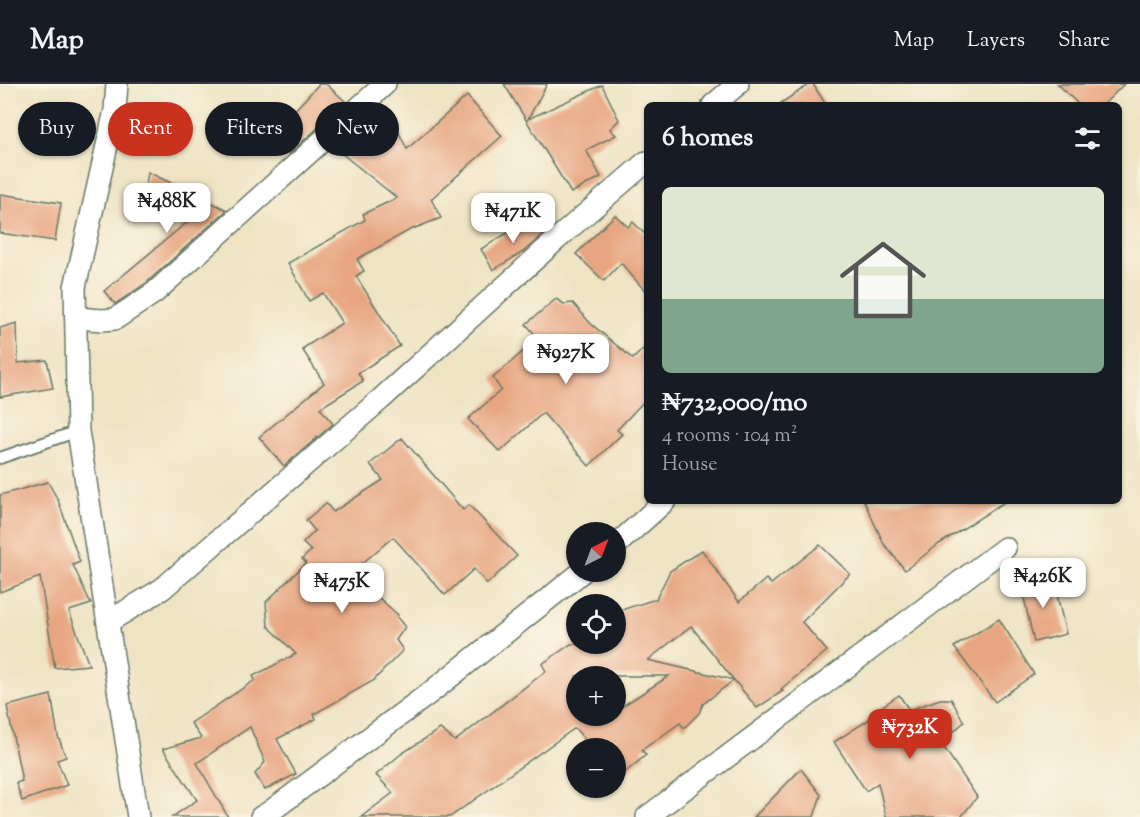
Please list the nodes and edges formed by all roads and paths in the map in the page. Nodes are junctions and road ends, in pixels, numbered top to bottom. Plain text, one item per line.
1 (117, 84) edge
2 (385, 84) edge
3 (738, 84) edge
4 (717, 102) edge
5 (644, 164) edge
6 (77, 318) junction
7 (78, 431) junction
8 (0, 458) edge
9 (662, 504) edge
10 (626, 536) edge
11 (1005, 548) dead end
12 (569, 582) edge
13 (108, 622) junction
14 (138, 817) edge
15 (261, 817) edge
16 (647, 817) edge

1 - 6 street
2 - 6 street
3 - 4 street
5 - 13 street
6 - 7 street
7 - 8 lane
7 - 13 street
9 - 10 street
11 - 16 street
12 - 15 street
13 - 14 street

